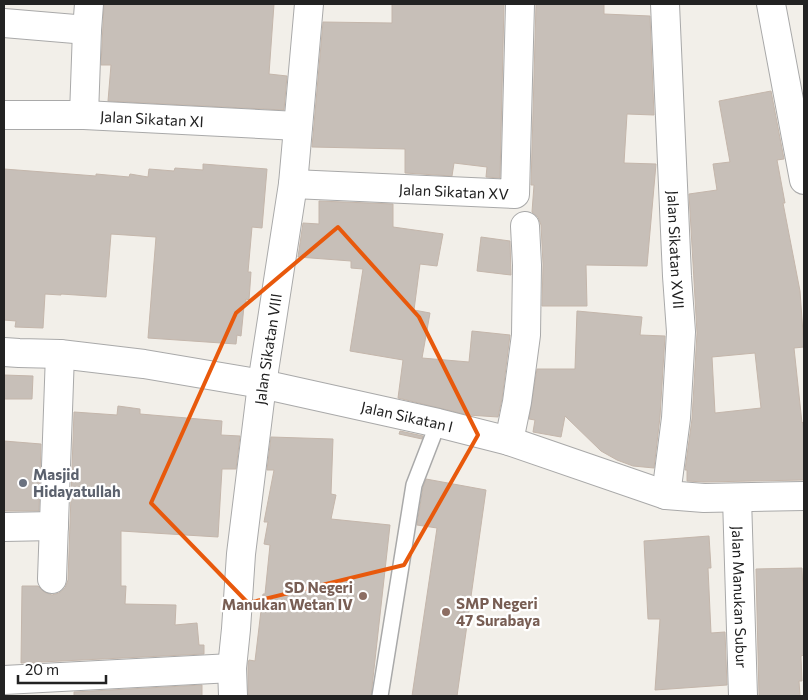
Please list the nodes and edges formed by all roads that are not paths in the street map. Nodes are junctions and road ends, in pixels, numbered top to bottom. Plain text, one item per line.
1 (89, 4) edge
2 (309, 4) edge
3 (520, 4) edge
4 (665, 4) edge
5 (772, 4) edge
6 (4, 23) edge
7 (87, 30) junction
8 (4, 115) edge
9 (84, 115) junction
10 (298, 126) junction
11 (804, 180) edge
12 (293, 184) junction
13 (525, 226) dead end
14 (4, 352) edge
15 (60, 354) junction
16 (262, 384) junction
17 (438, 423) junction
18 (509, 441) junction
19 (666, 495) junction
20 (804, 496) edge
21 (737, 498) junction
22 (54, 526) junction
23 (4, 527) edge
24 (52, 579) dead end
25 (232, 668) junction
26 (4, 680) edge
27 (232, 696) edge
28 (380, 696) edge
29 (743, 696) edge

1 - 7 street
2 - 10 street, Jalan Sikatan VIII
3 - 12 street, Jalan Sikatan XV
4 - 19 street, Jalan Sikatan XVII
5 - 11 street
6 - 7 street
7 - 9 street
8 - 9 street, Jalan Sikatan XI
9 - 10 street, Jalan Sikatan XI
10 - 12 street, Jalan Sikatan VIII
12 - 16 street, Jalan Sikatan VIII
13 - 18 street
14 - 15 street, Jalan Sikatan I
15 - 16 street, Jalan Sikatan I
15 - 22 street
16 - 17 street, Jalan Sikatan I
16 - 25 street, Jalan Sikatan VIII
17 - 18 street, Jalan Sikatan I
17 - 28 lane
18 - 19 street, Jalan Sikatan I
19 - 21 street, Jalan Sikatan I
20 - 21 street, Jalan Sikatan I
21 - 29 street, Jalan Manukan Subur
22 - 23 street
22 - 24 street
25 - 26 street
25 - 27 street, Jalan Sikatan VIII

